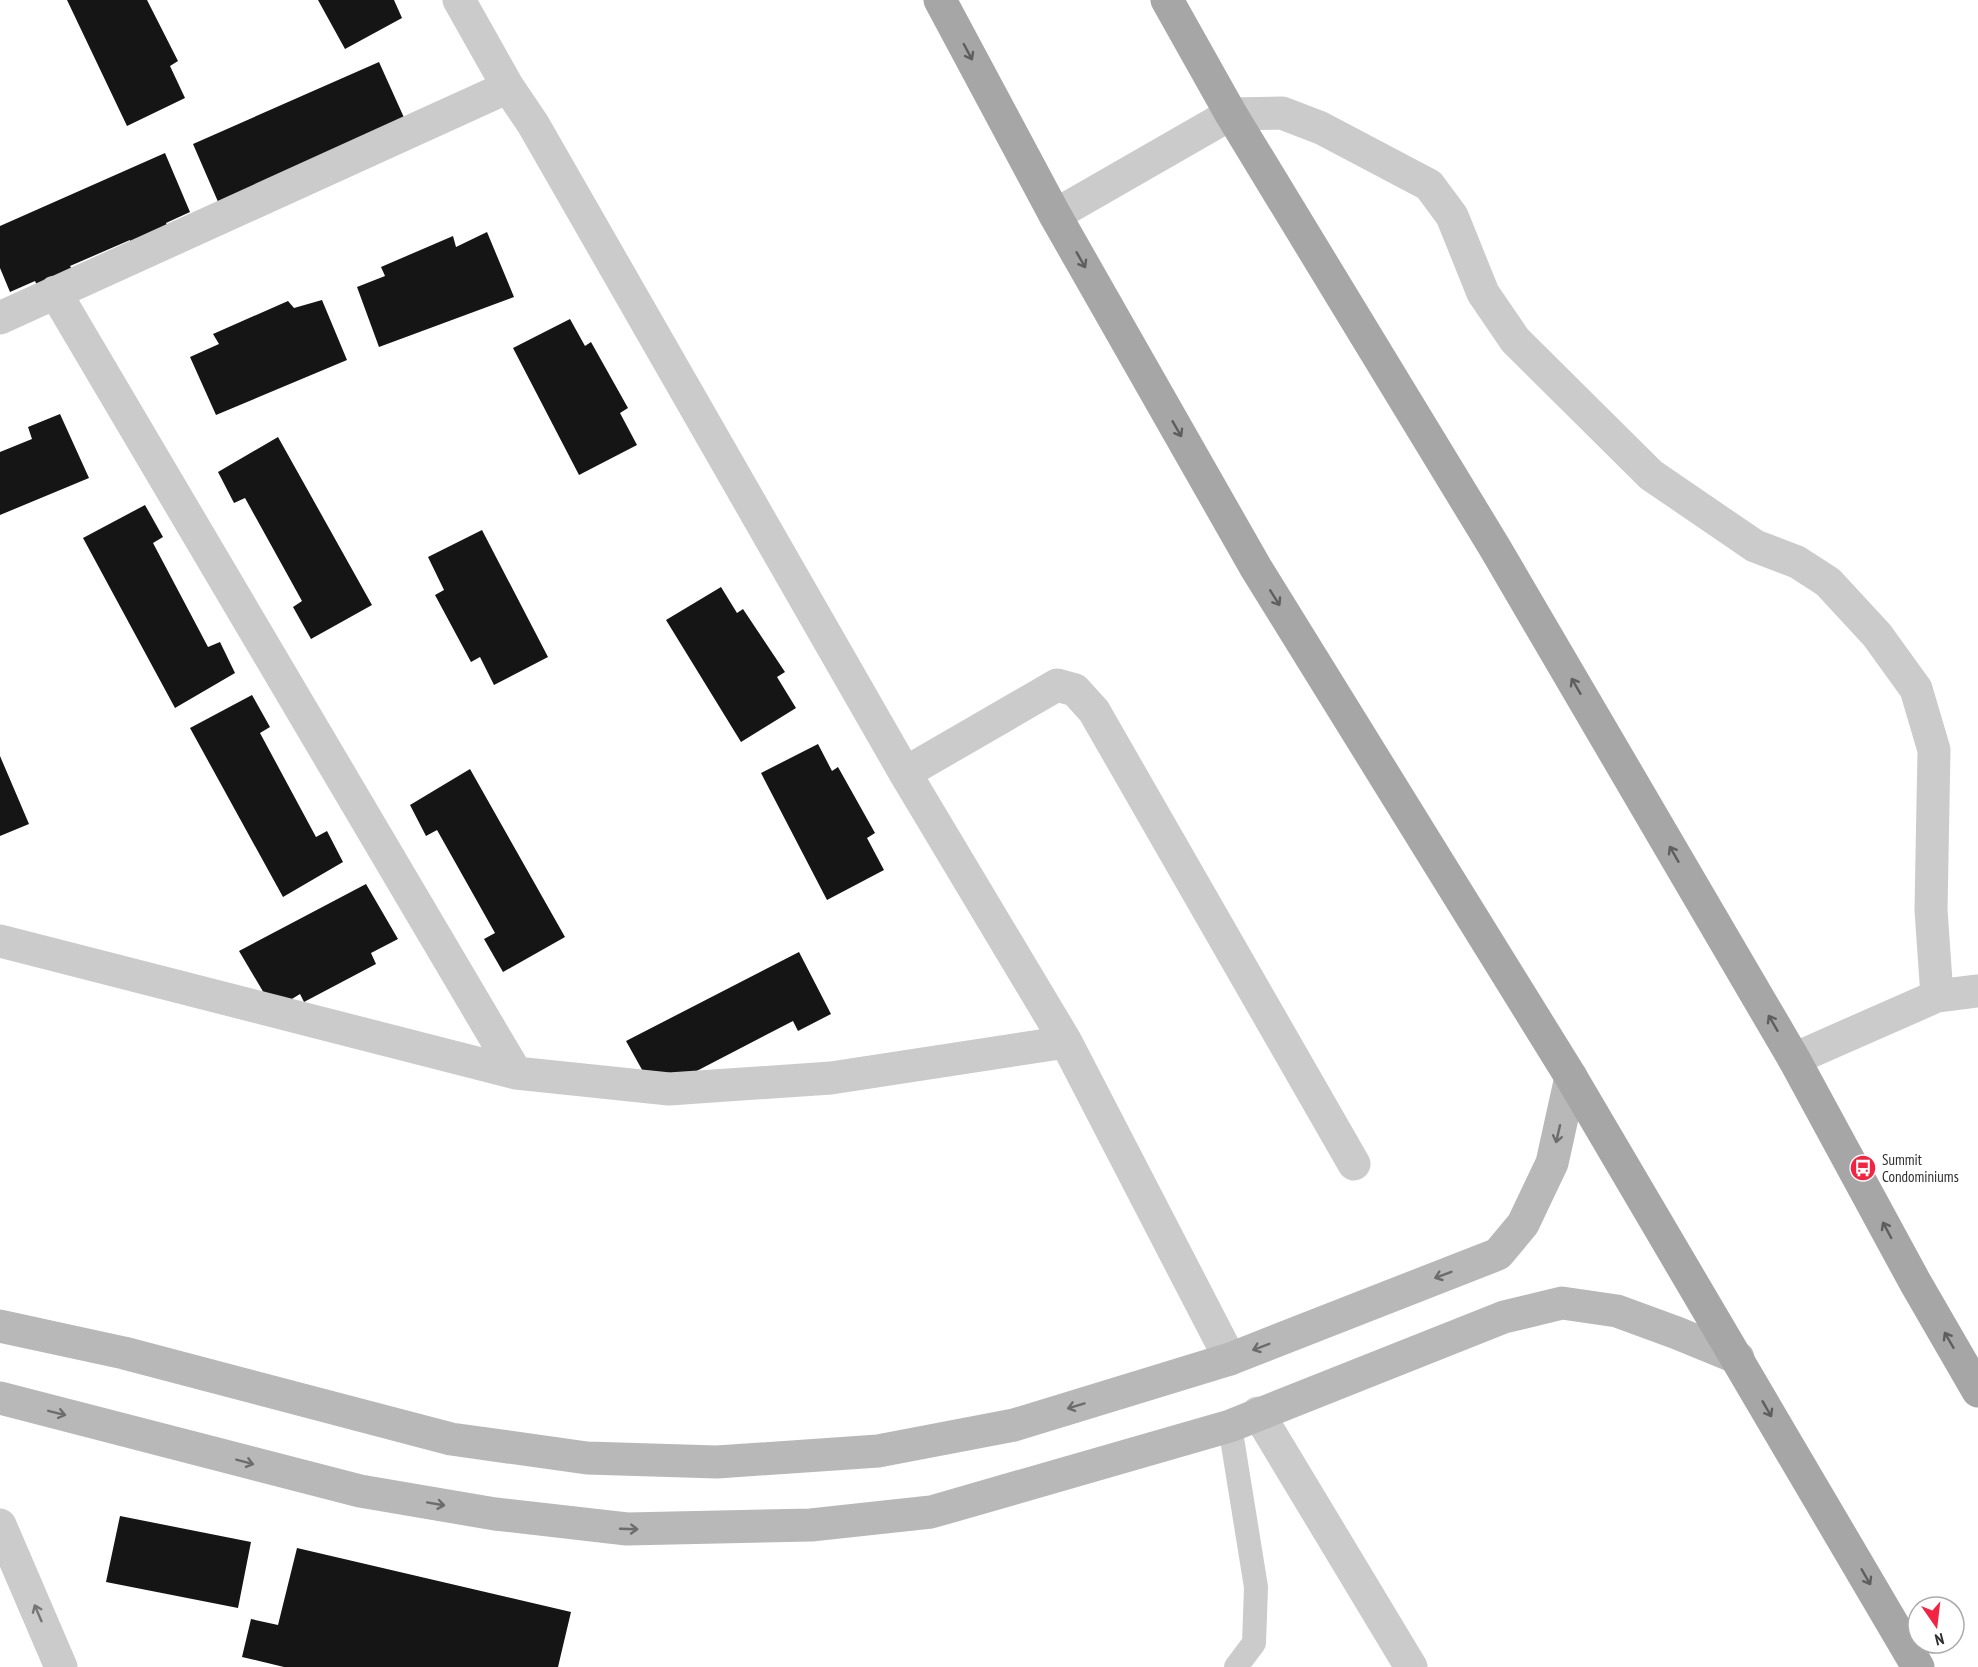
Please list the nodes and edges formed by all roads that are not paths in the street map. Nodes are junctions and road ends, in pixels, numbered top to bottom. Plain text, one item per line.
1 (459, 0) edge
2 (940, 0) edge
3 (1167, 0) edge
4 (508, 87) junction
5 (1231, 114) junction
6 (1055, 215) junction
7 (55, 292) junction
8 (0, 318) edge
9 (905, 773) junction
10 (0, 941) edge
11 (1978, 991) edge
12 (1937, 996) junction
13 (1066, 1042) junction
14 (1794, 1059) junction
15 (516, 1073) junction
16 (1571, 1077) junction
17 (1354, 1164) dead end
18 (0, 1326) edge
19 (1738, 1358) junction
20 (1230, 1359) junction
21 (1978, 1391) edge
22 (0, 1398) edge
23 (1244, 1419) junction
24 (0, 1526) edge
25 (61, 1667) edge
26 (1236, 1667) edge
27 (1412, 1667) edge
28 (1918, 1667) edge

1 - 4 street
2 -> 6 main road
3 - 5 main road
4 - 7 street
4 - 9 street
5 - 6 street
5 - 12 street
14 -> 5 main road
6 -> 16 main road
7 - 8 street
7 - 15 street
9 - 13 street
9 - 17 street
10 - 15 street
11 - 12 street
12 - 14 street
13 - 15 street
13 - 20 street
21 -> 14 main road
16 - 19 main road
16 -> 20 main road
20 -> 18 main road
19 - 23 main road
19 -> 28 main road
22 -> 23 main road
23 - 26 lane
23 - 27 street
25 -> 24 street

